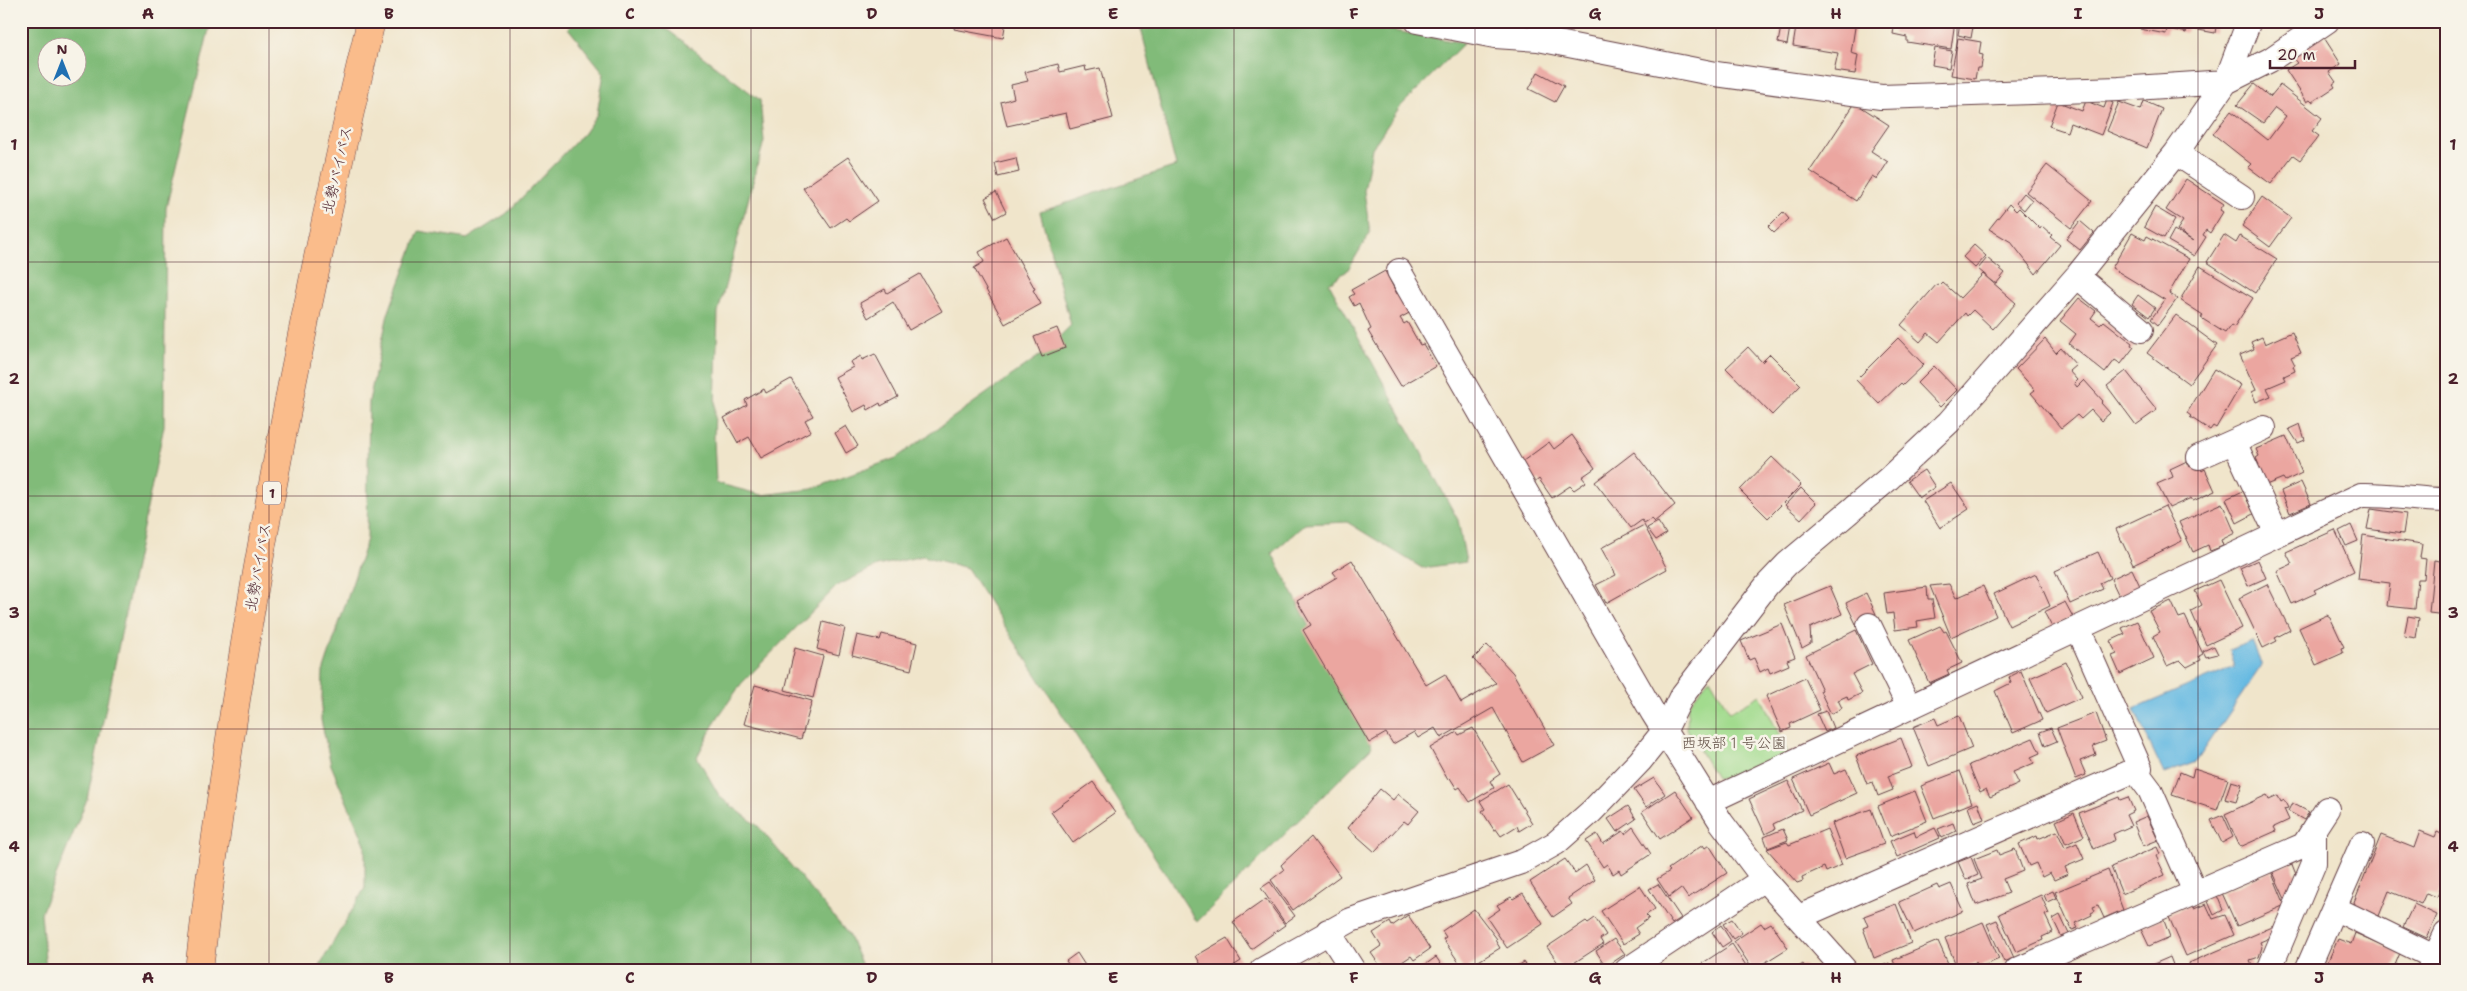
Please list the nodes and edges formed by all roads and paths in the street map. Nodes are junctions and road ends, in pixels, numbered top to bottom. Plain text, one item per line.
1 (371, 21) edge
2 (1418, 21) edge
3 (2249, 21) edge
4 (2327, 21) edge
5 (2226, 82) junction
6 (2176, 153) junction
7 (2242, 197) dead end
8 (1398, 271) dead end
9 (2077, 276) junction
10 (2141, 330) dead end
11 (2264, 428) dead end
12 (2234, 442) junction
13 (2199, 457) dead end
14 (2446, 500) edge
15 (2277, 534) junction
16 (1869, 625) dead end
17 (2078, 628) junction
18 (1909, 707) junction
19 (1665, 730) junction
20 (2135, 770) junction
21 (1708, 802) junction
22 (2362, 844) dead end
23 (1764, 878) junction
24 (2195, 892) junction
25 (2334, 908) junction
26 (1799, 917) junction
27 (1328, 931) junction
28 (2446, 934) edge
29 (2432, 963) edge
30 (199, 970) edge
31 (1262, 970) edge
32 (1353, 970) edge
33 (1627, 970) edge
34 (1845, 970) edge
35 (2017, 970) edge
36 (2269, 970) edge
37 (2307, 970) edge

1 - 30 highway, 北勢バイパス / 1
2 - 5 street
3 - 5 street
4 - 5 street
5 - 6 street
6 - 7 street
6 - 9 street
8 - 19 street
9 - 10 street
9 - 19 street
11 - 12 street
12 - 13 street
12 - 15 street
14 - 15 street
15 - 17 street
16 - 18 street
17 - 18 street
17 - 20 street
18 - 21 street
19 - 21 street
19 - 27 street
20 - 24 street
20 - 26 street
21 - 23 street
22 - 25 street
23 - 26 street
23 - 33 street
24 - 35 street
24 - 36 street
25 - 29 street
25 - 37 street
26 - 34 street
27 - 31 street
27 - 32 street
28 - 29 street

